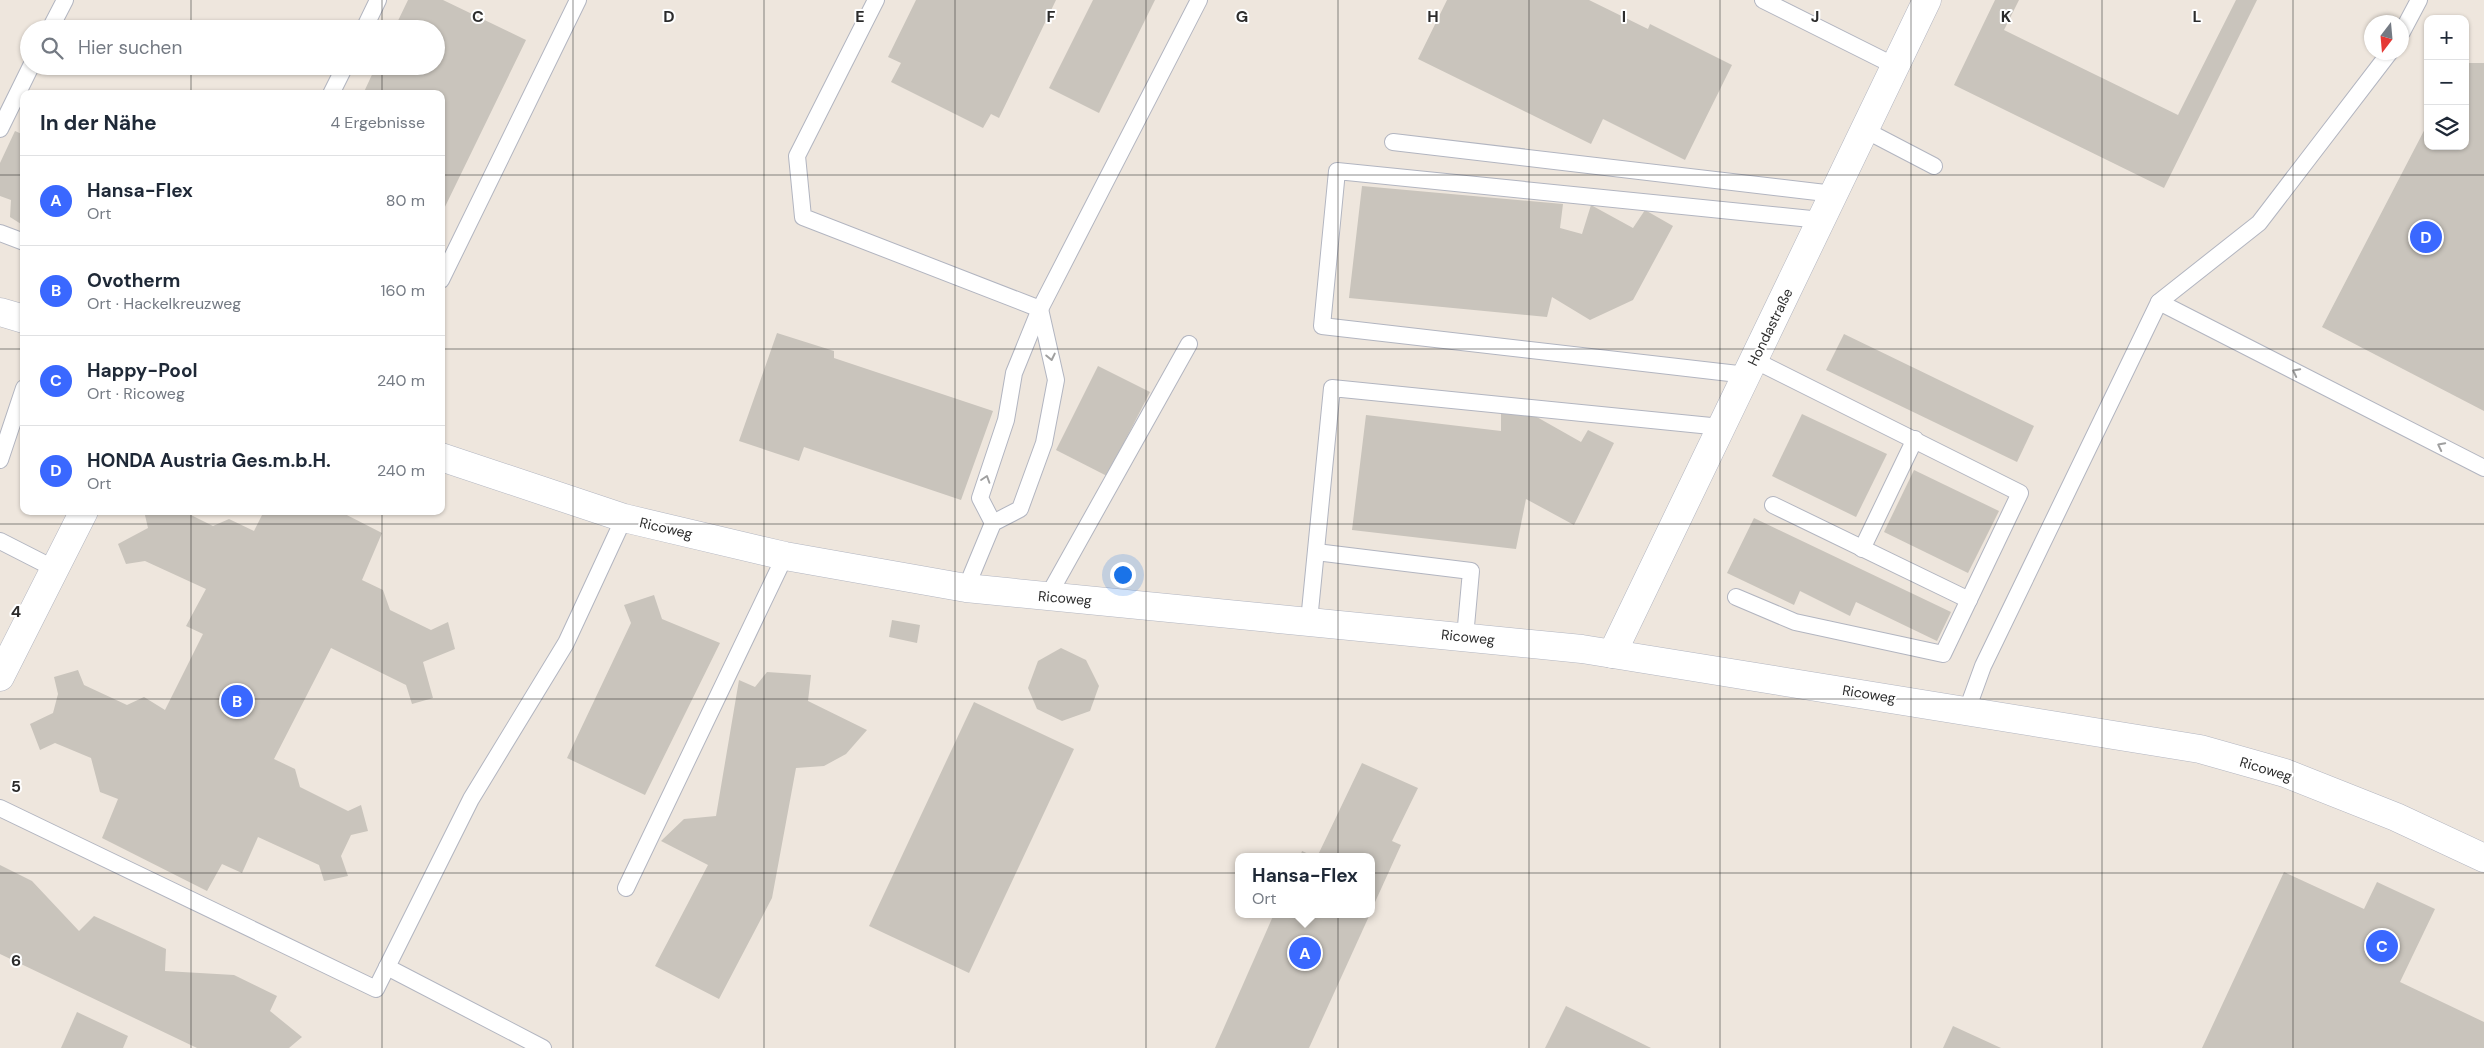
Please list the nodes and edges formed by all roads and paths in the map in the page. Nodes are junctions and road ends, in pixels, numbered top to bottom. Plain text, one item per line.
1 (65, 0) edge
2 (378, 0) edge
3 (578, 0) edge
4 (876, 0) edge
5 (1199, 0) edge
6 (1763, 0) edge
7 (1927, 0) edge
8 (2419, 0) edge
9 (2409, 19) edge
10 (55, 20) edge
11 (368, 20) edge
12 (2384, 60) edge
13 (1895, 66) junction
14 (27, 75) edge
15 (340, 75) edge
16 (333, 90) edge
17 (0, 129) edge
18 (1865, 130) junction
19 (1393, 142) dead end
20 (1934, 166) dead end
21 (1834, 194) junction
22 (1821, 220) junction
23 (0, 233) edge
24 (20, 240) edge
25 (445, 272) edge
26 (2158, 302) junction
27 (1040, 309) junction
28 (0, 312) edge
29 (20, 318) edge
30 (1189, 344) dead end
31 (1750, 367) junction
32 (20, 400) edge
33 (1721, 427) junction
34 (1914, 439) junction
35 (445, 458) edge
36 (0, 460) edge
37 (2484, 468) edge
38 (1773, 505) dead end
39 (82, 515) edge
40 (624, 518) junction
41 (994, 524) junction
42 (0, 541) edge
43 (1862, 548) junction
44 (1316, 552) junction
45 (785, 556) junction
46 (55, 569) junction
47 (966, 588) junction
48 (1048, 596) junction
49 (1736, 597) dead end
50 (1969, 600) junction
51 (1309, 622) junction
52 (1465, 637) junction
53 (1612, 654) junction
54 (0, 677) edge
55 (1966, 710) junction
56 (0, 808) edge
57 (2484, 858) edge
58 (626, 888) dead end
59 (387, 967) junction
60 (543, 1048) edge

1 - 10 lane
2 - 11 lane
3 - 25 lane
4 - 27 lane
5 - 27 lane
6 - 13 lane
7 - 13 street, Hondastraße
8 - 9 lane
12 - 26 lane
13 - 18 street, Hondastraße
14 - 17 lane
15 - 16 lane
18 - 20 lane
18 - 21 street, Hondastraße
19 - 21 lane
21 - 22 street, Hondastraße
22 - 31 street, Hondastraße
22 - 31 lane
23 - 24 lane
37 -> 26 lane
26 - 55 lane
41 -> 27 lane
27 -> 41 lane
28 - 29 street
30 - 48 lane
31 - 33 street, Hondastraße
31 - 34 lane
32 - 36 lane
33 - 44 lane
33 - 53 street, Hondastraße
34 - 43 lane
34 - 50 lane
35 - 40 street, Ricoweg
38 - 43 lane
39 - 46 street
40 - 45 street, Ricoweg
40 - 59 lane
41 - 47 lane
42 - 46 lane
43 - 50 lane
44 - 51 lane
44 - 52 lane
45 - 47 street, Ricoweg
45 - 58 lane
46 - 54 street
47 - 48 street, Ricoweg
48 - 51 street, Ricoweg
49 - 50 lane
51 - 52 street, Ricoweg
52 - 53 street, Ricoweg
53 - 55 street, Ricoweg
55 - 57 street, Ricoweg
56 - 59 lane
59 - 60 lane

